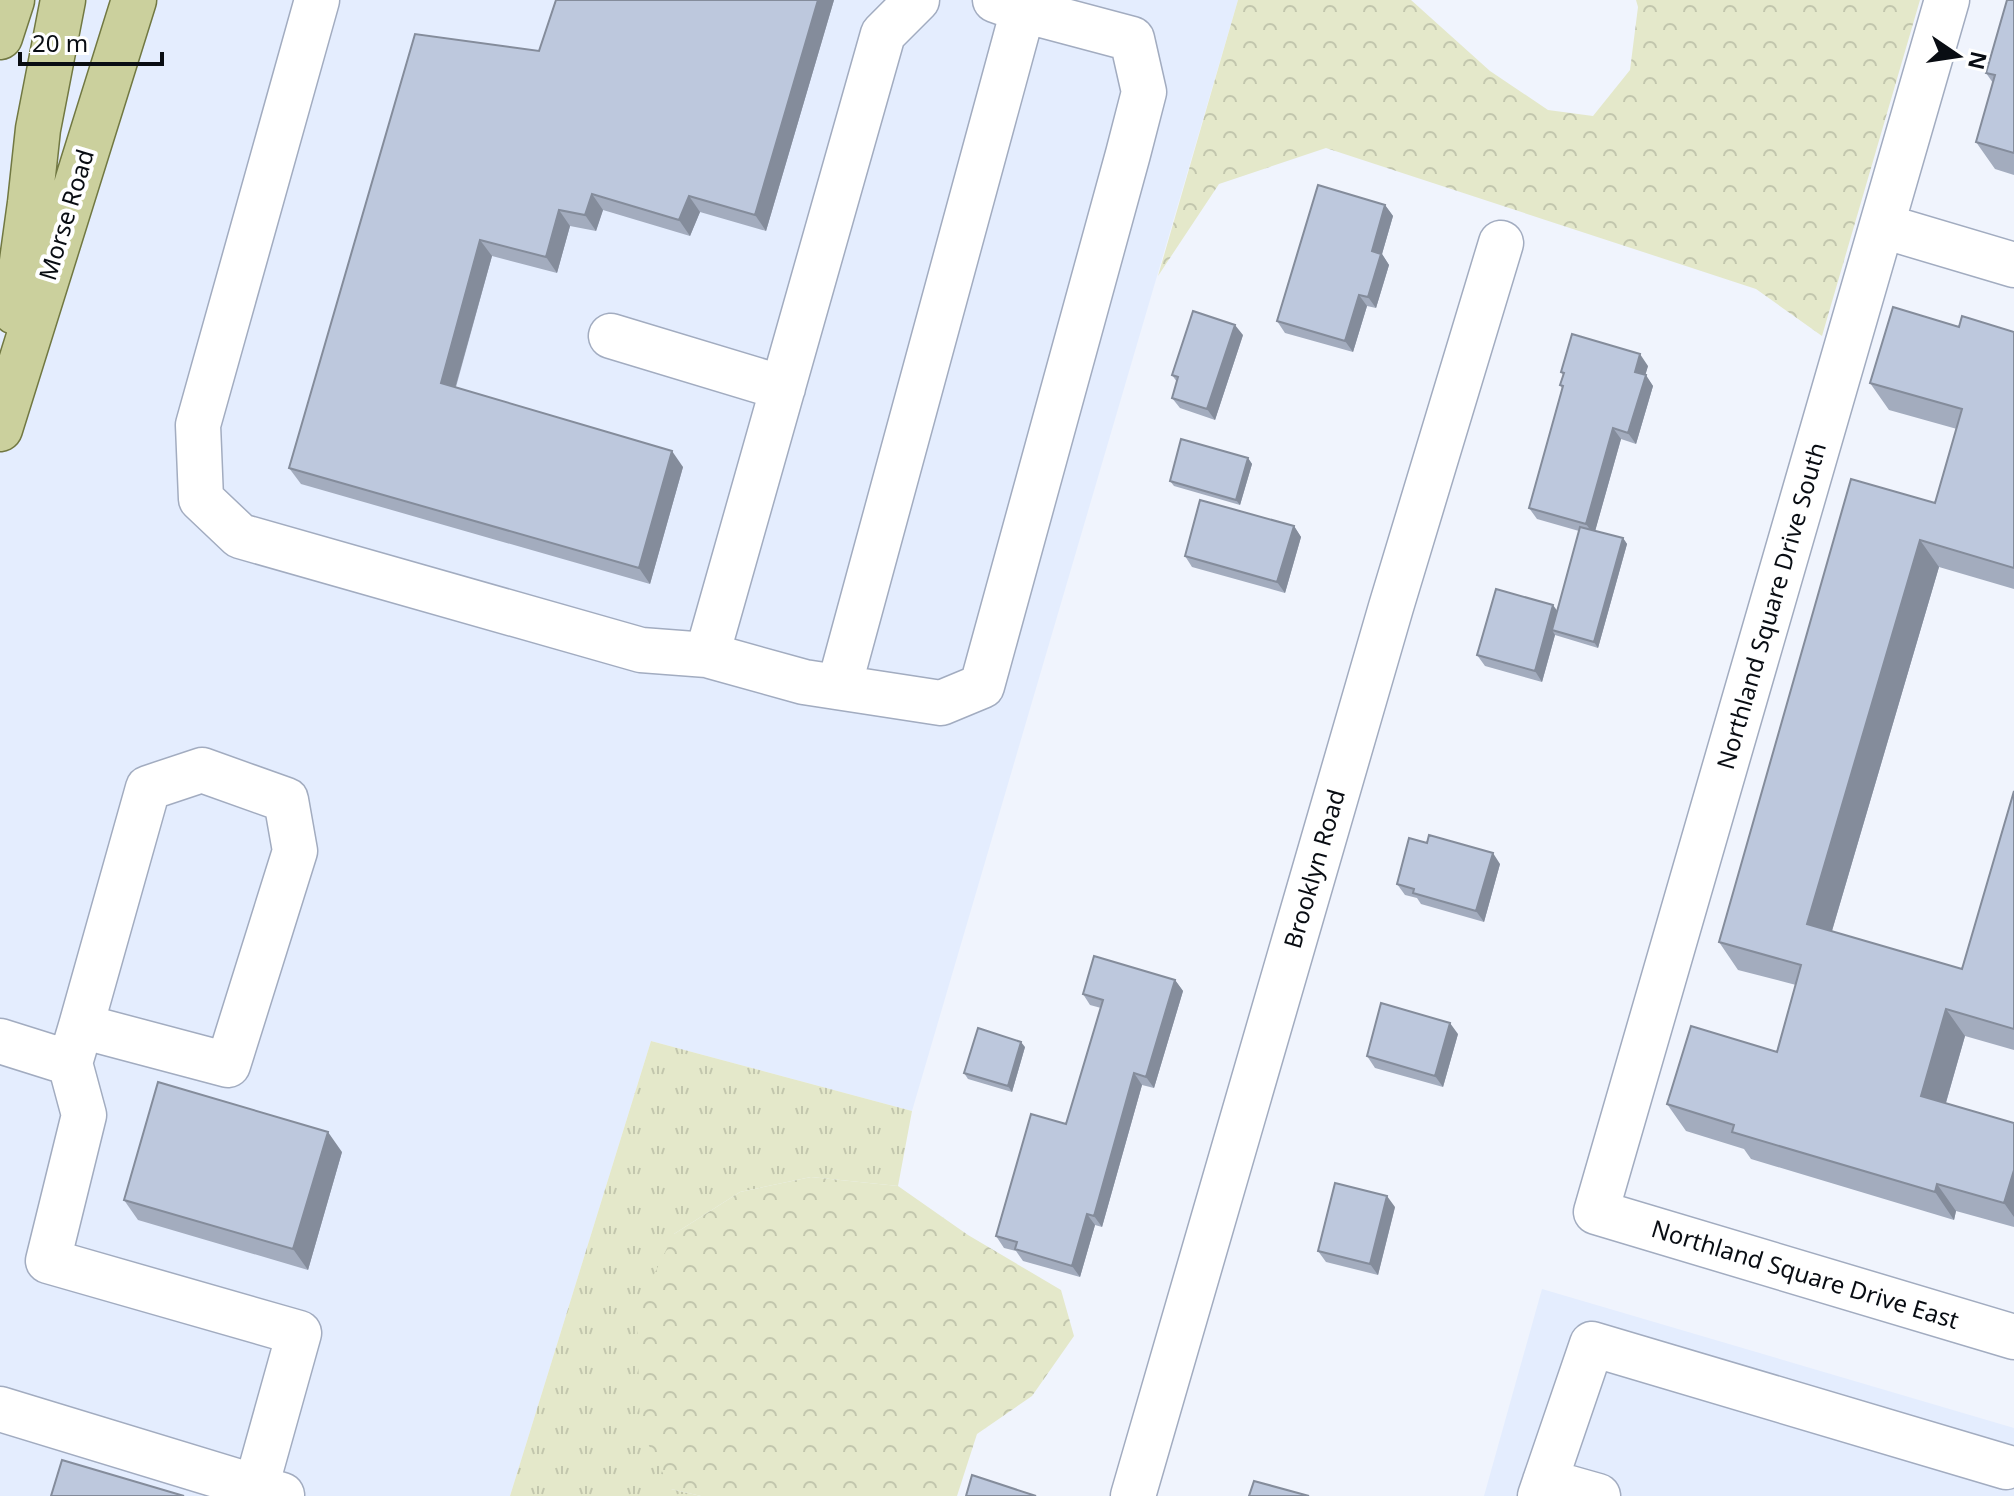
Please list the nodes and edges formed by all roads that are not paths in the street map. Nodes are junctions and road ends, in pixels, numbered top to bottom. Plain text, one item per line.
1 (12, 0) edge
2 (63, 0) edge
3 (134, 0) edge
4 (317, 0) edge
5 (917, 0) edge
6 (1947, 0) edge
7 (1009, 5) edge
8 (0, 37) edge
9 (1883, 226) junction
10 (1501, 243) dead end
11 (2014, 265) edge
12 (611, 336) dead end
13 (783, 388) junction
14 (0, 421) edge
15 (0, 429) edge
16 (707, 655) junction
17 (839, 687) junction
18 (0, 1041) edge
19 (76, 1045) junction
20 (1596, 1212) joint
21 (2014, 1337) edge
22 (0, 1409) edge
23 (2005, 1468) edge
24 (1543, 1488) edge
25 (270, 1492) edge
26 (1133, 1496) edge
27 (1598, 1496) edge

1 - 8 main road
2 - 14 main road
3 - 15 main road, Morse Road
4 - 16 street
5 - 13 street
6 - 9 street, Northland Square Drive South
7 - 17 street
7 - 17 street
9 - 11 street
9 - 20 street, Northland Square Drive South
10 - 26 street, Brooklyn Road
12 - 13 street
13 - 16 street
16 - 17 street
18 - 19 street
19 - 19 street
19 - 25 street
20 - 21 street, Northland Square Drive East
22 - 25 street
23 - 24 street
24 - 27 street

